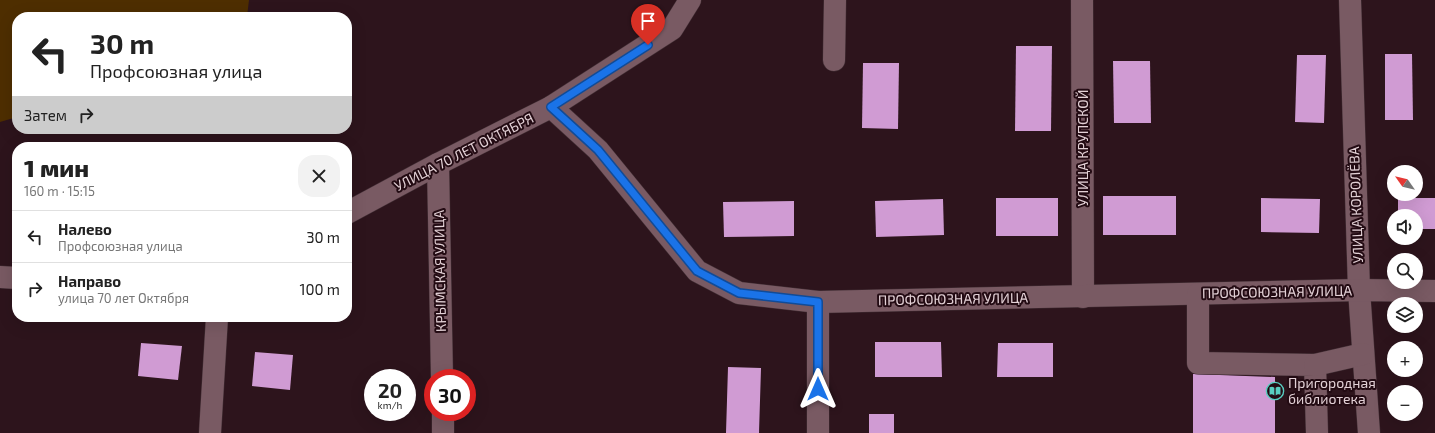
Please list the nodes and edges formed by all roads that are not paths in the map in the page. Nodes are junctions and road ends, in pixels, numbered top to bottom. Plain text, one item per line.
1 (690, 0) edge
2 (835, 0) edge
3 (1082, 0) edge
4 (1350, 0) edge
5 (834, 60) dead end
6 (551, 107) junction
7 (438, 164) junction
8 (352, 210) edge
9 (0, 277) edge
10 (12, 278) edge
11 (1359, 290) junction
12 (1435, 291) edge
13 (1198, 294) junction
14 (1083, 297) junction
15 (818, 302) junction
16 (217, 322) edge
17 (1363, 354) junction
18 (1315, 365) junction
19 (442, 369) edge
20 (443, 421) edge
21 (210, 433) edge
22 (443, 433) edge
23 (818, 433) edge
24 (1317, 433) edge
25 (1369, 433) edge

1 - 6 street, УЛИЦА 70 ЛЕТ ОКТЯБРЯ
2 - 5 street
3 - 14 street, УЛИЦА КРУПСКОЙ
4 - 11 street, УЛИЦА КОРОЛЁВА
6 - 7 street, УЛИЦА 70 ЛЕТ ОКТЯБРЯ
6 - 15 street, ПРОФСОЮЗНАЯ УЛИЦА
7 - 8 street, УЛИЦА 70 ЛЕТ ОКТЯБРЯ
7 - 19 street, КРЫМСКАЯ УЛИЦА
9 - 10 street
11 - 12 street, ПРОФСОЮЗНАЯ УЛИЦА
11 - 13 street, ПРОФСОЮЗНАЯ УЛИЦА
11 - 17 street, УЛИЦА КОРОЛЁВА
13 - 14 street, ПРОФСОЮЗНАЯ УЛИЦА
13 - 18 street
14 - 15 street, ПРОФСОЮЗНАЯ УЛИЦА
15 - 23 street
16 - 21 street
17 - 18 street
17 - 25 street, УЛИЦА КОРОЛЁВА
18 - 24 street
20 - 22 street

